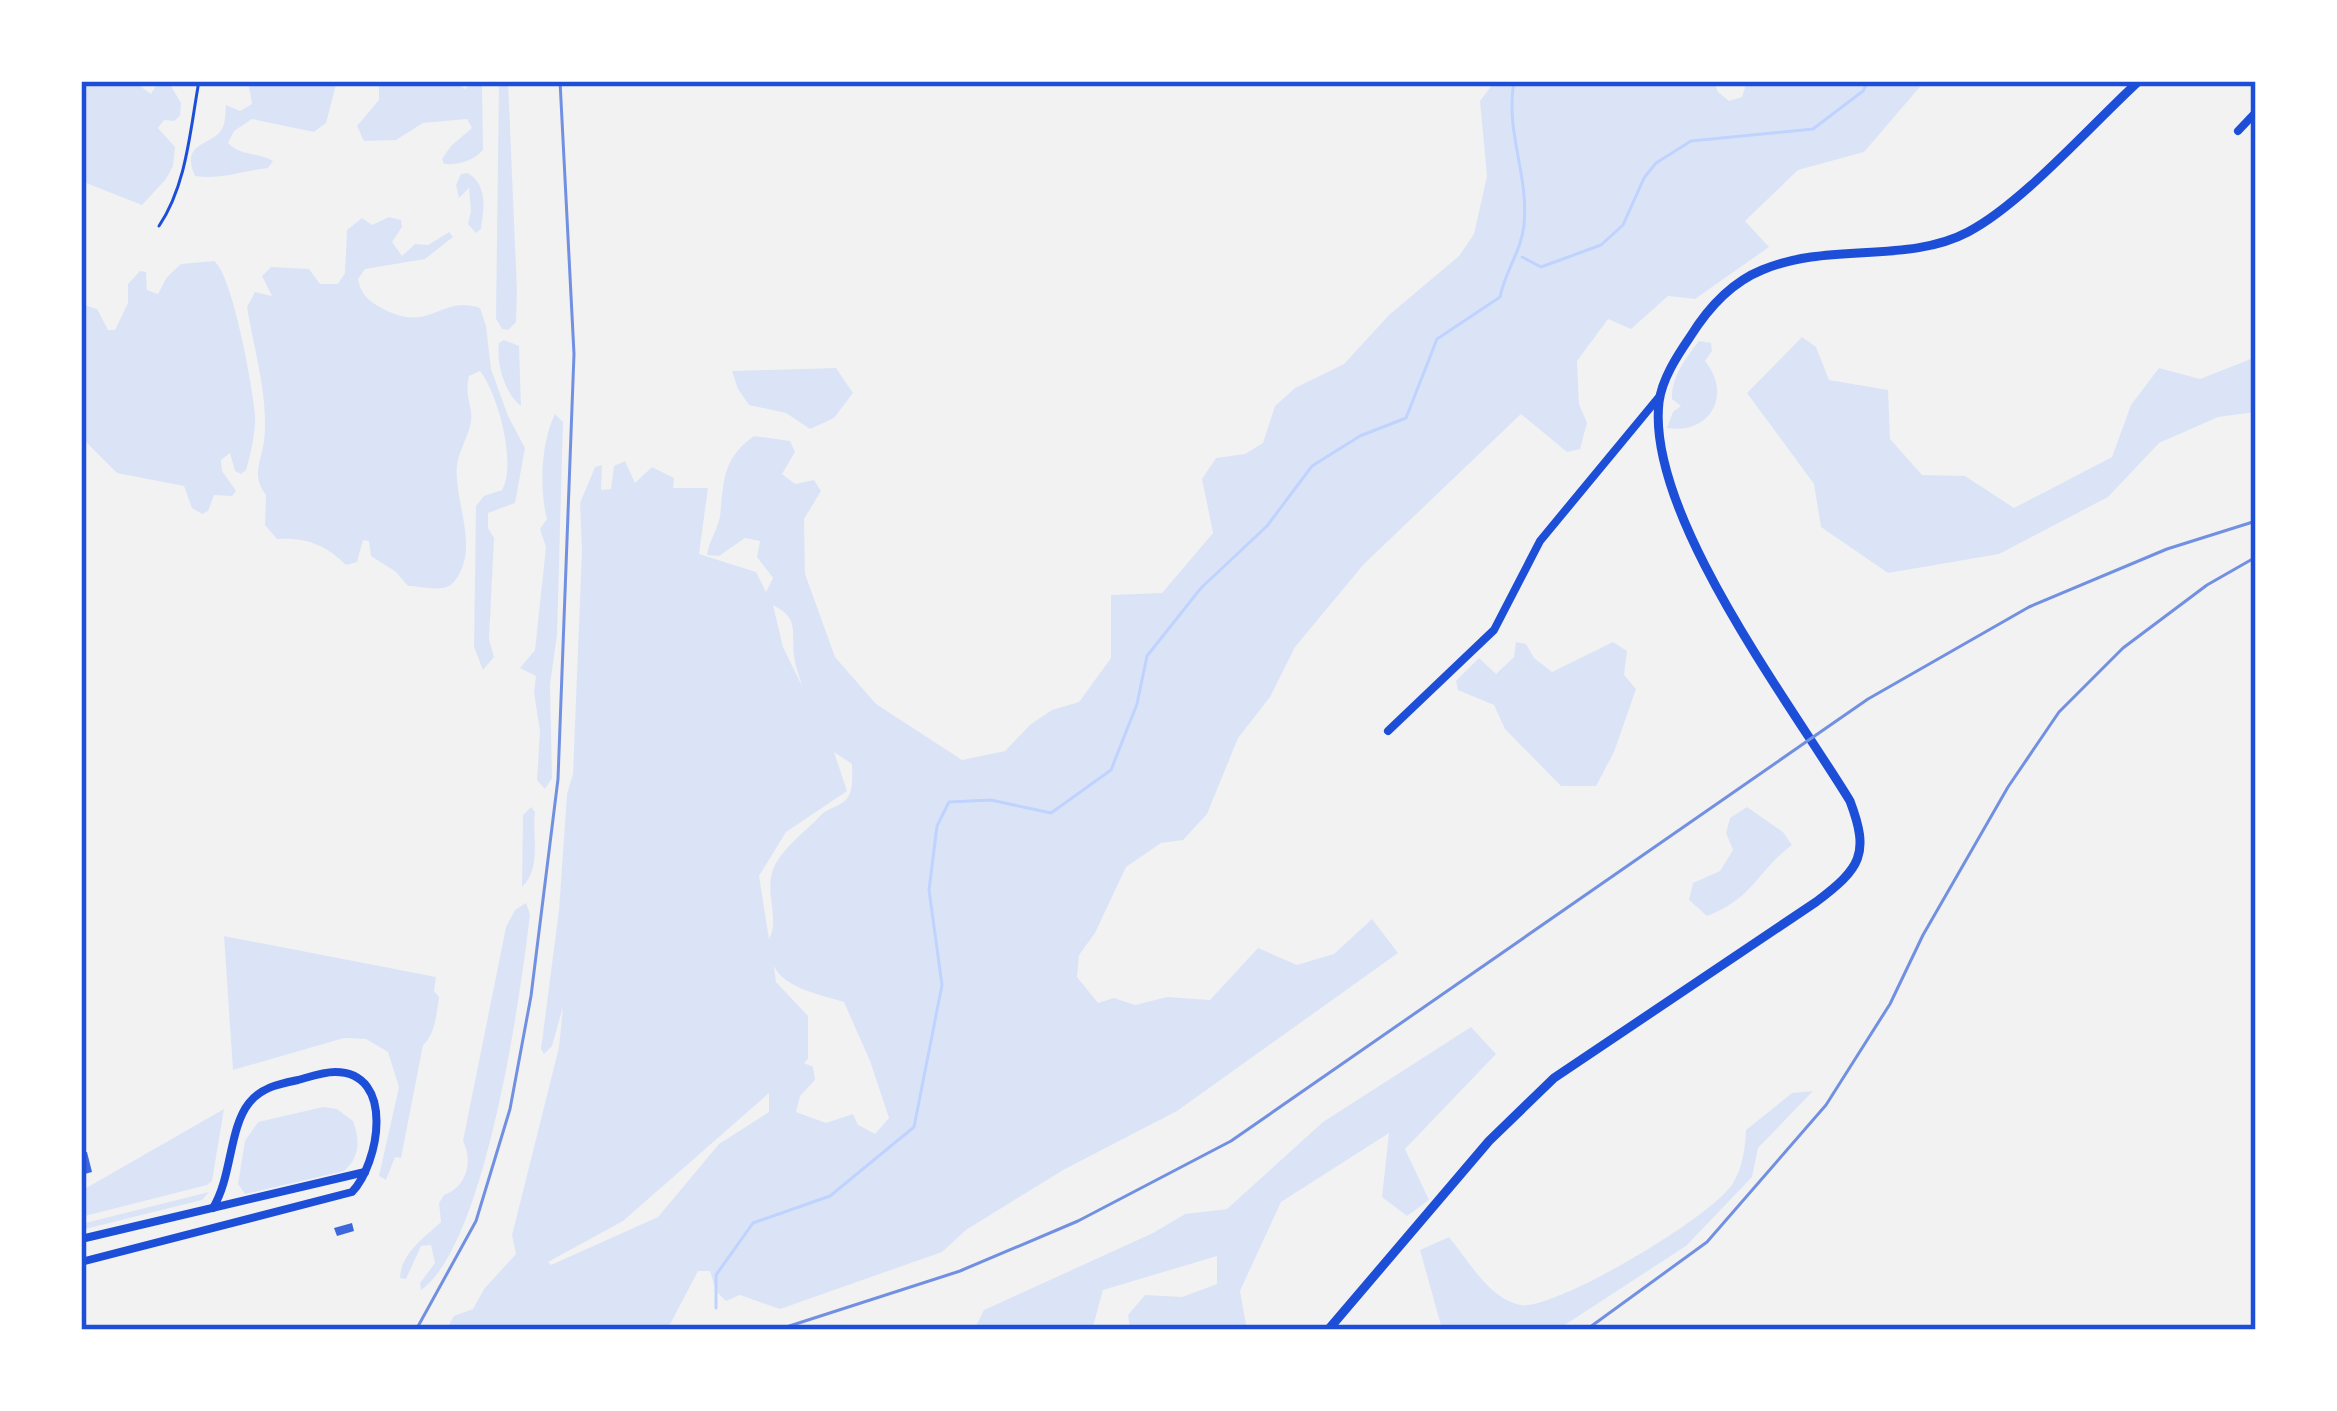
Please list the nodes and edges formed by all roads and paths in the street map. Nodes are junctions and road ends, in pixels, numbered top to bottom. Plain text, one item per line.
1 (199, 81) edge
2 (2140, 81) edge
3 (2256, 112) edge
4 (2238, 131) dead end
5 (159, 226) dead end
6 (1660, 396) junction
7 (1388, 731) dead end
8 (367, 1172) junction
9 (213, 1208) junction
10 (81, 1239) edge
11 (81, 1262) edge
12 (1328, 1330) edge

1 - 5 lane
2 - 6 street
3 - 4 street
6 - 7 street
6 - 12 street
8 - 9 street
8 - 9 street
8 - 11 street
9 - 10 street

